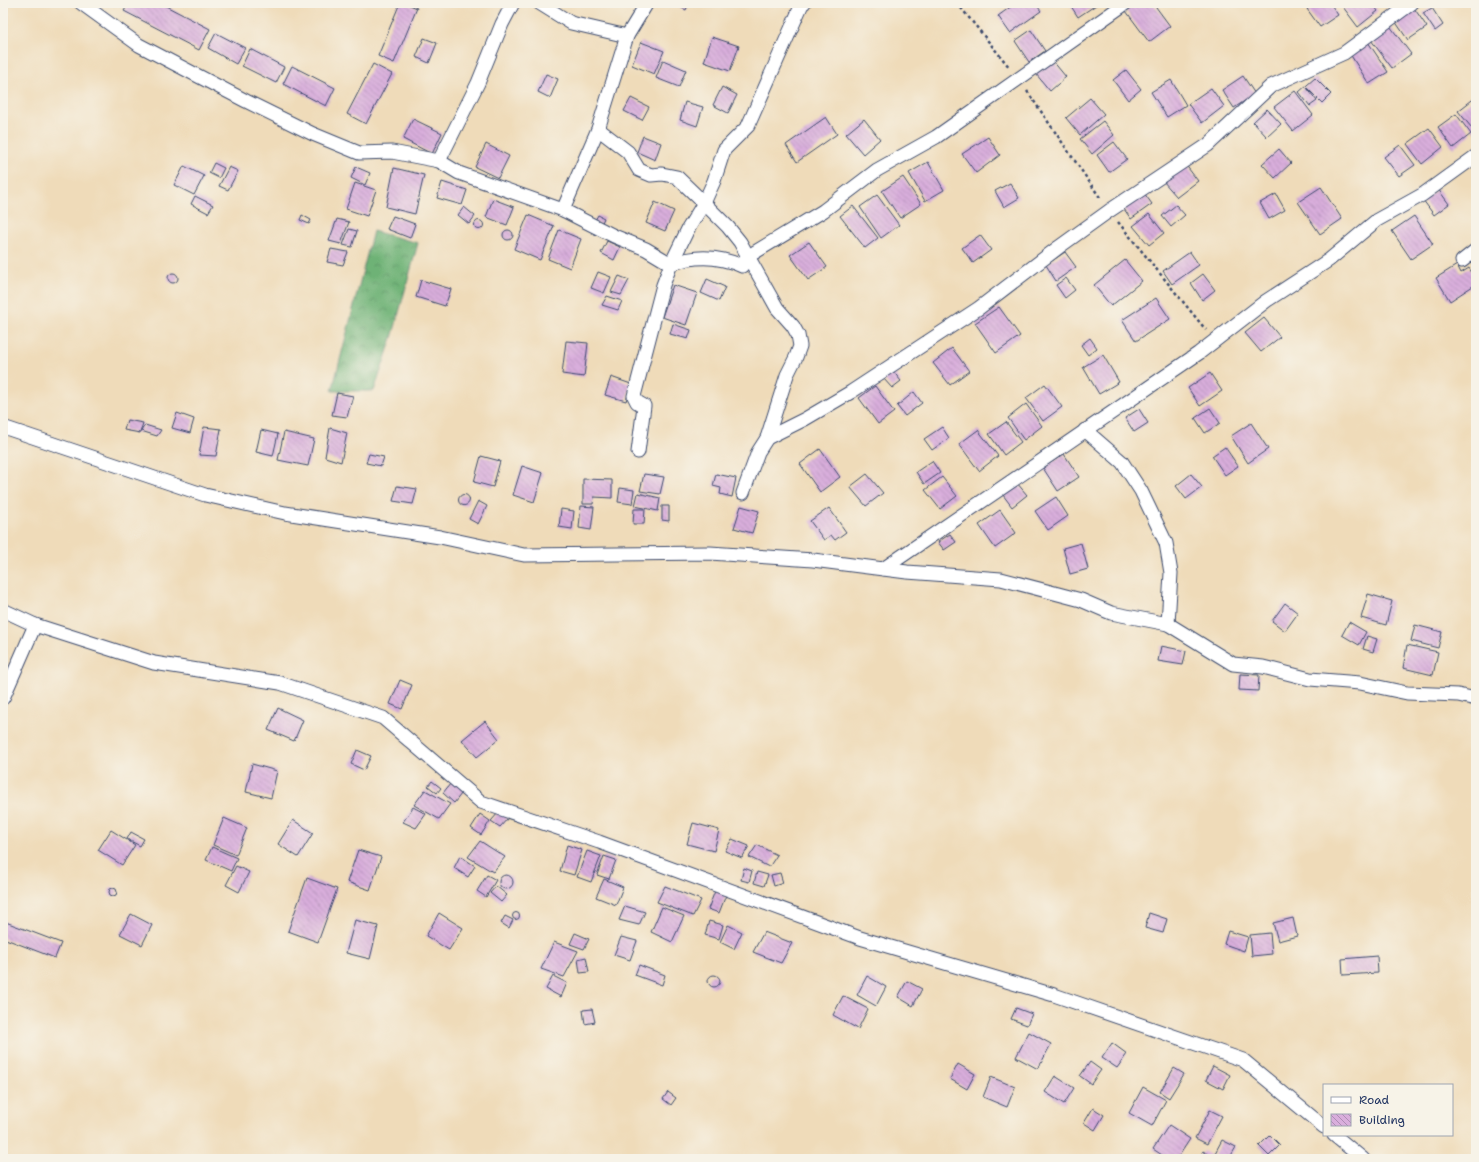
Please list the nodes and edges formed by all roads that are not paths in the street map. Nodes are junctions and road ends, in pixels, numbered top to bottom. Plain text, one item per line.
1 (81, 3) edge
2 (513, 3) edge
3 (539, 3) edge
4 (647, 3) edge
5 (804, 3) edge
6 (1126, 3) edge
7 (1412, 3) edge
8 (627, 36) junction
9 (598, 129) junction
10 (1476, 156) edge
11 (439, 161) junction
12 (704, 203) junction
13 (563, 210) junction
14 (1476, 250) edge
15 (747, 257) junction
16 (1462, 261) dead end
17 (671, 264) junction
18 (3, 427) edge
19 (1085, 430) junction
20 (767, 438) junction
21 (638, 452) dead end
22 (743, 493) dead end
23 (883, 569) junction
24 (3, 610) edge
25 (1168, 624) junction
26 (35, 625) junction
27 (3, 698) edge
28 (1476, 699) edge
29 (1323, 1126) edge
30 (1335, 1136) edge
31 (1363, 1159) edge

1 - 11 street
2 - 11 street
3 - 8 street
4 - 8 street
5 - 12 street
6 - 15 street
7 - 20 street
8 - 9 street
9 - 12 street
9 - 13 street
10 - 19 street
11 - 13 street
12 - 15 street
12 - 17 street
13 - 17 street
14 - 16 street
15 - 17 street
15 - 20 street
17 - 21 street
18 - 23 street
19 - 23 street
19 - 25 street
20 - 22 street
23 - 25 street
24 - 26 street
25 - 28 street
26 - 27 street
26 - 29 street
30 - 31 street

